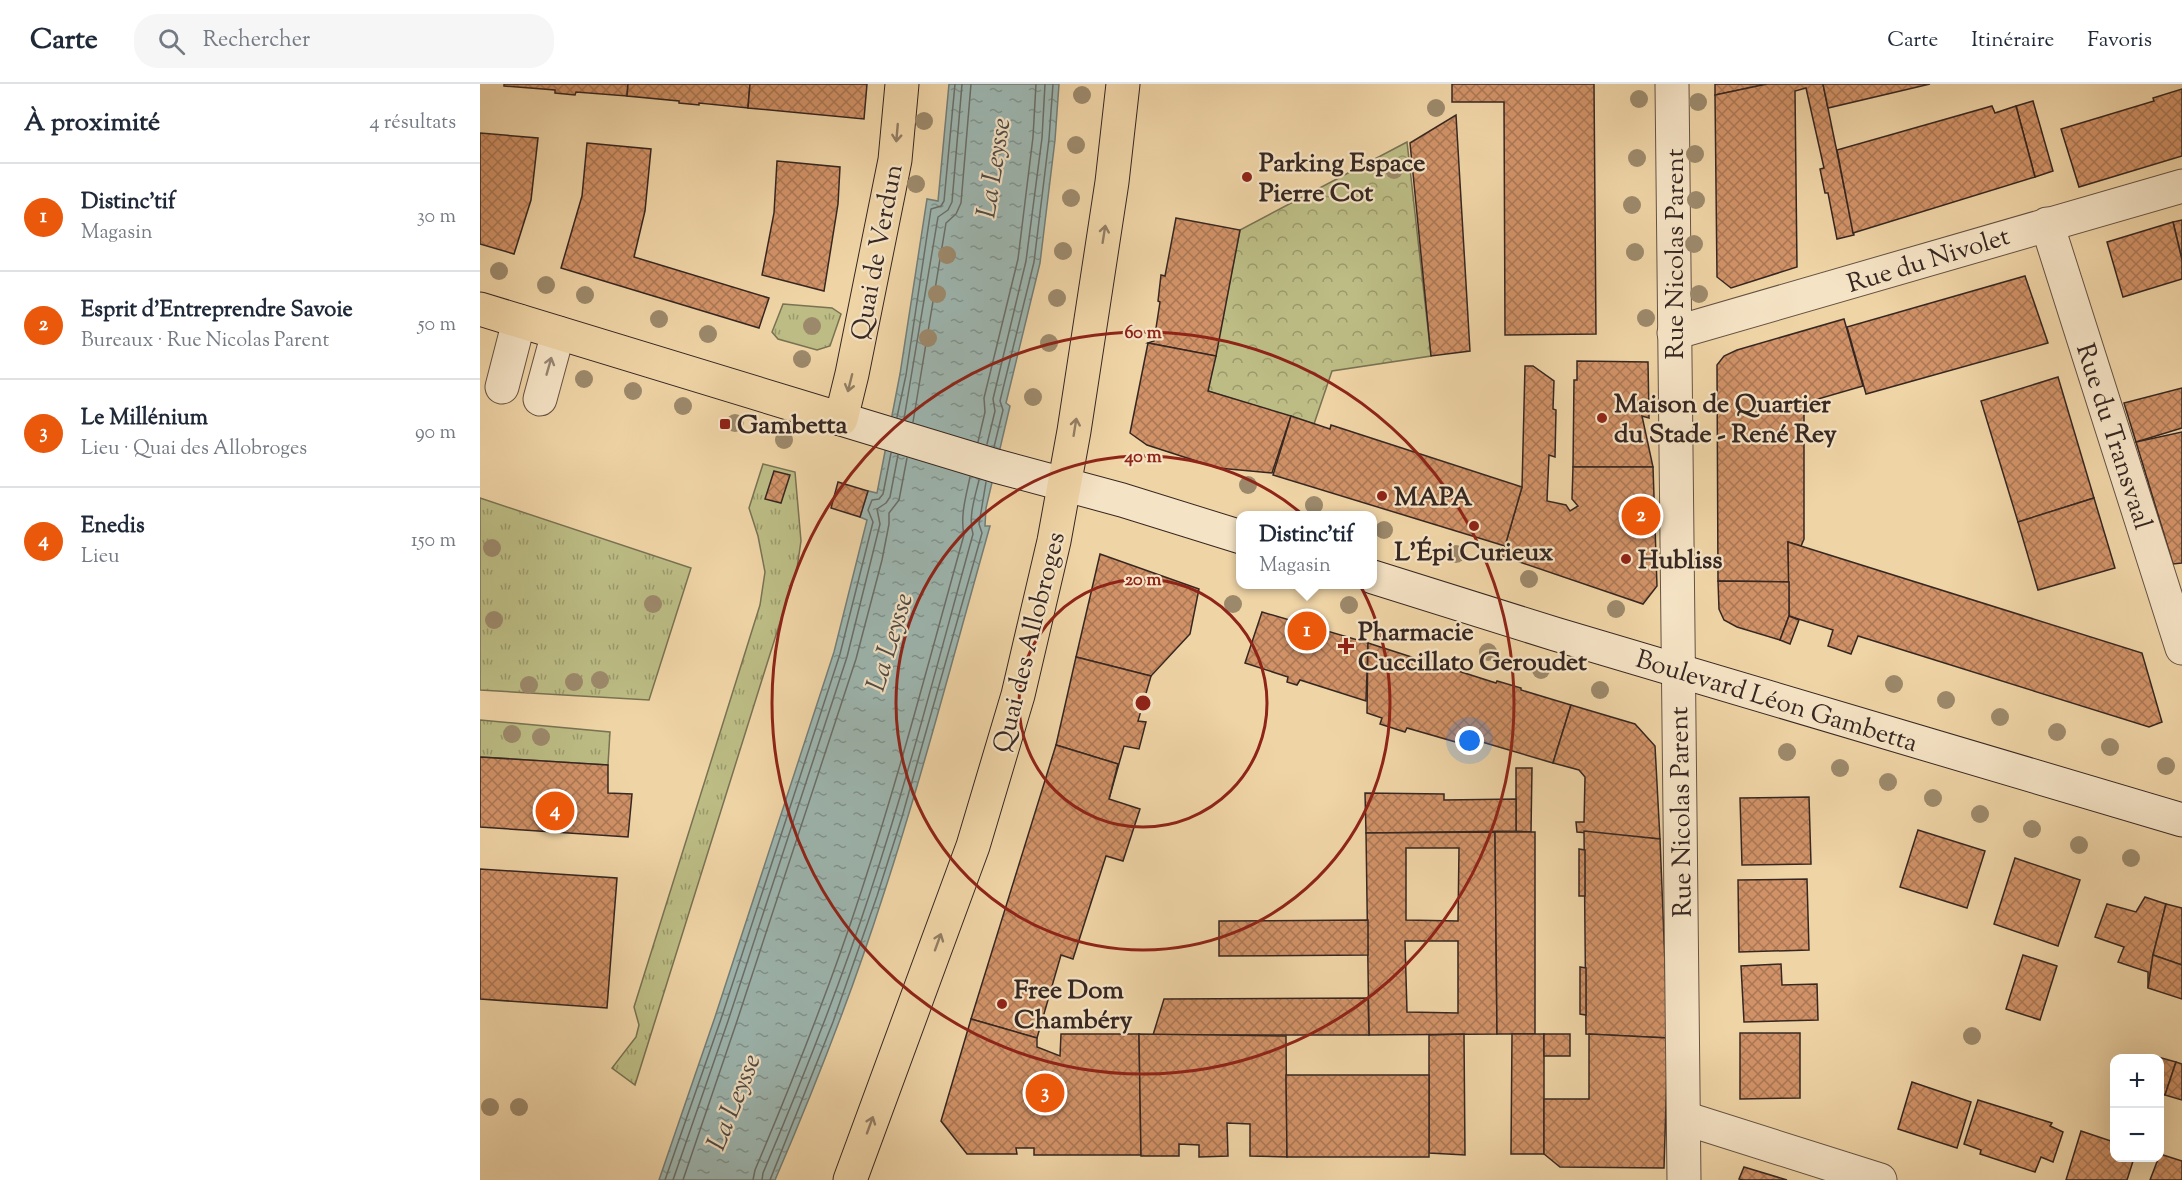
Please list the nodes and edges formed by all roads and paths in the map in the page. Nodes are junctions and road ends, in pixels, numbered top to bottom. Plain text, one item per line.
1 (902, 84) edge
2 (1123, 84) edge
3 (1672, 84) edge
4 (2182, 186) edge
5 (2047, 224) junction
6 (480, 309) edge
7 (519, 321) junction
8 (558, 333) junction
9 (1674, 333) junction
10 (502, 387) dead end
11 (540, 399) dead end
12 (841, 419) junction
13 (1064, 484) junction
14 (1236, 536) edge
15 (1377, 579) edge
16 (2182, 648) edge
17 (1678, 670) junction
18 (2182, 820) edge
19 (1684, 1118) junction
20 (850, 1180) edge
21 (1684, 1180) edge
22 (1880, 1180) edge

1 -> 12 main road, Quai de Verdun
13 -> 2 main road, Quai des Allobroges
3 - 9 street, Rue Nicolas Parent
4 - 5 street, Rue du Nivolet
5 - 9 street, Rue du Nivolet
5 - 16 street, Rue du Transvaal
6 - 7 main road
7 - 8 main road
7 - 10 street
11 -> 8 street
8 - 12 main road
9 - 17 street, Rue Nicolas Parent
12 - 13 street
13 - 14 street
20 -> 13 main road, Quai des Allobroges
15 - 17 street, Boulevard Léon Gambetta
17 - 18 street, Boulevard Léon Gambetta
17 - 19 street, Rue Nicolas Parent
19 - 21 street, Rue Nicolas Parent
19 - 22 street

